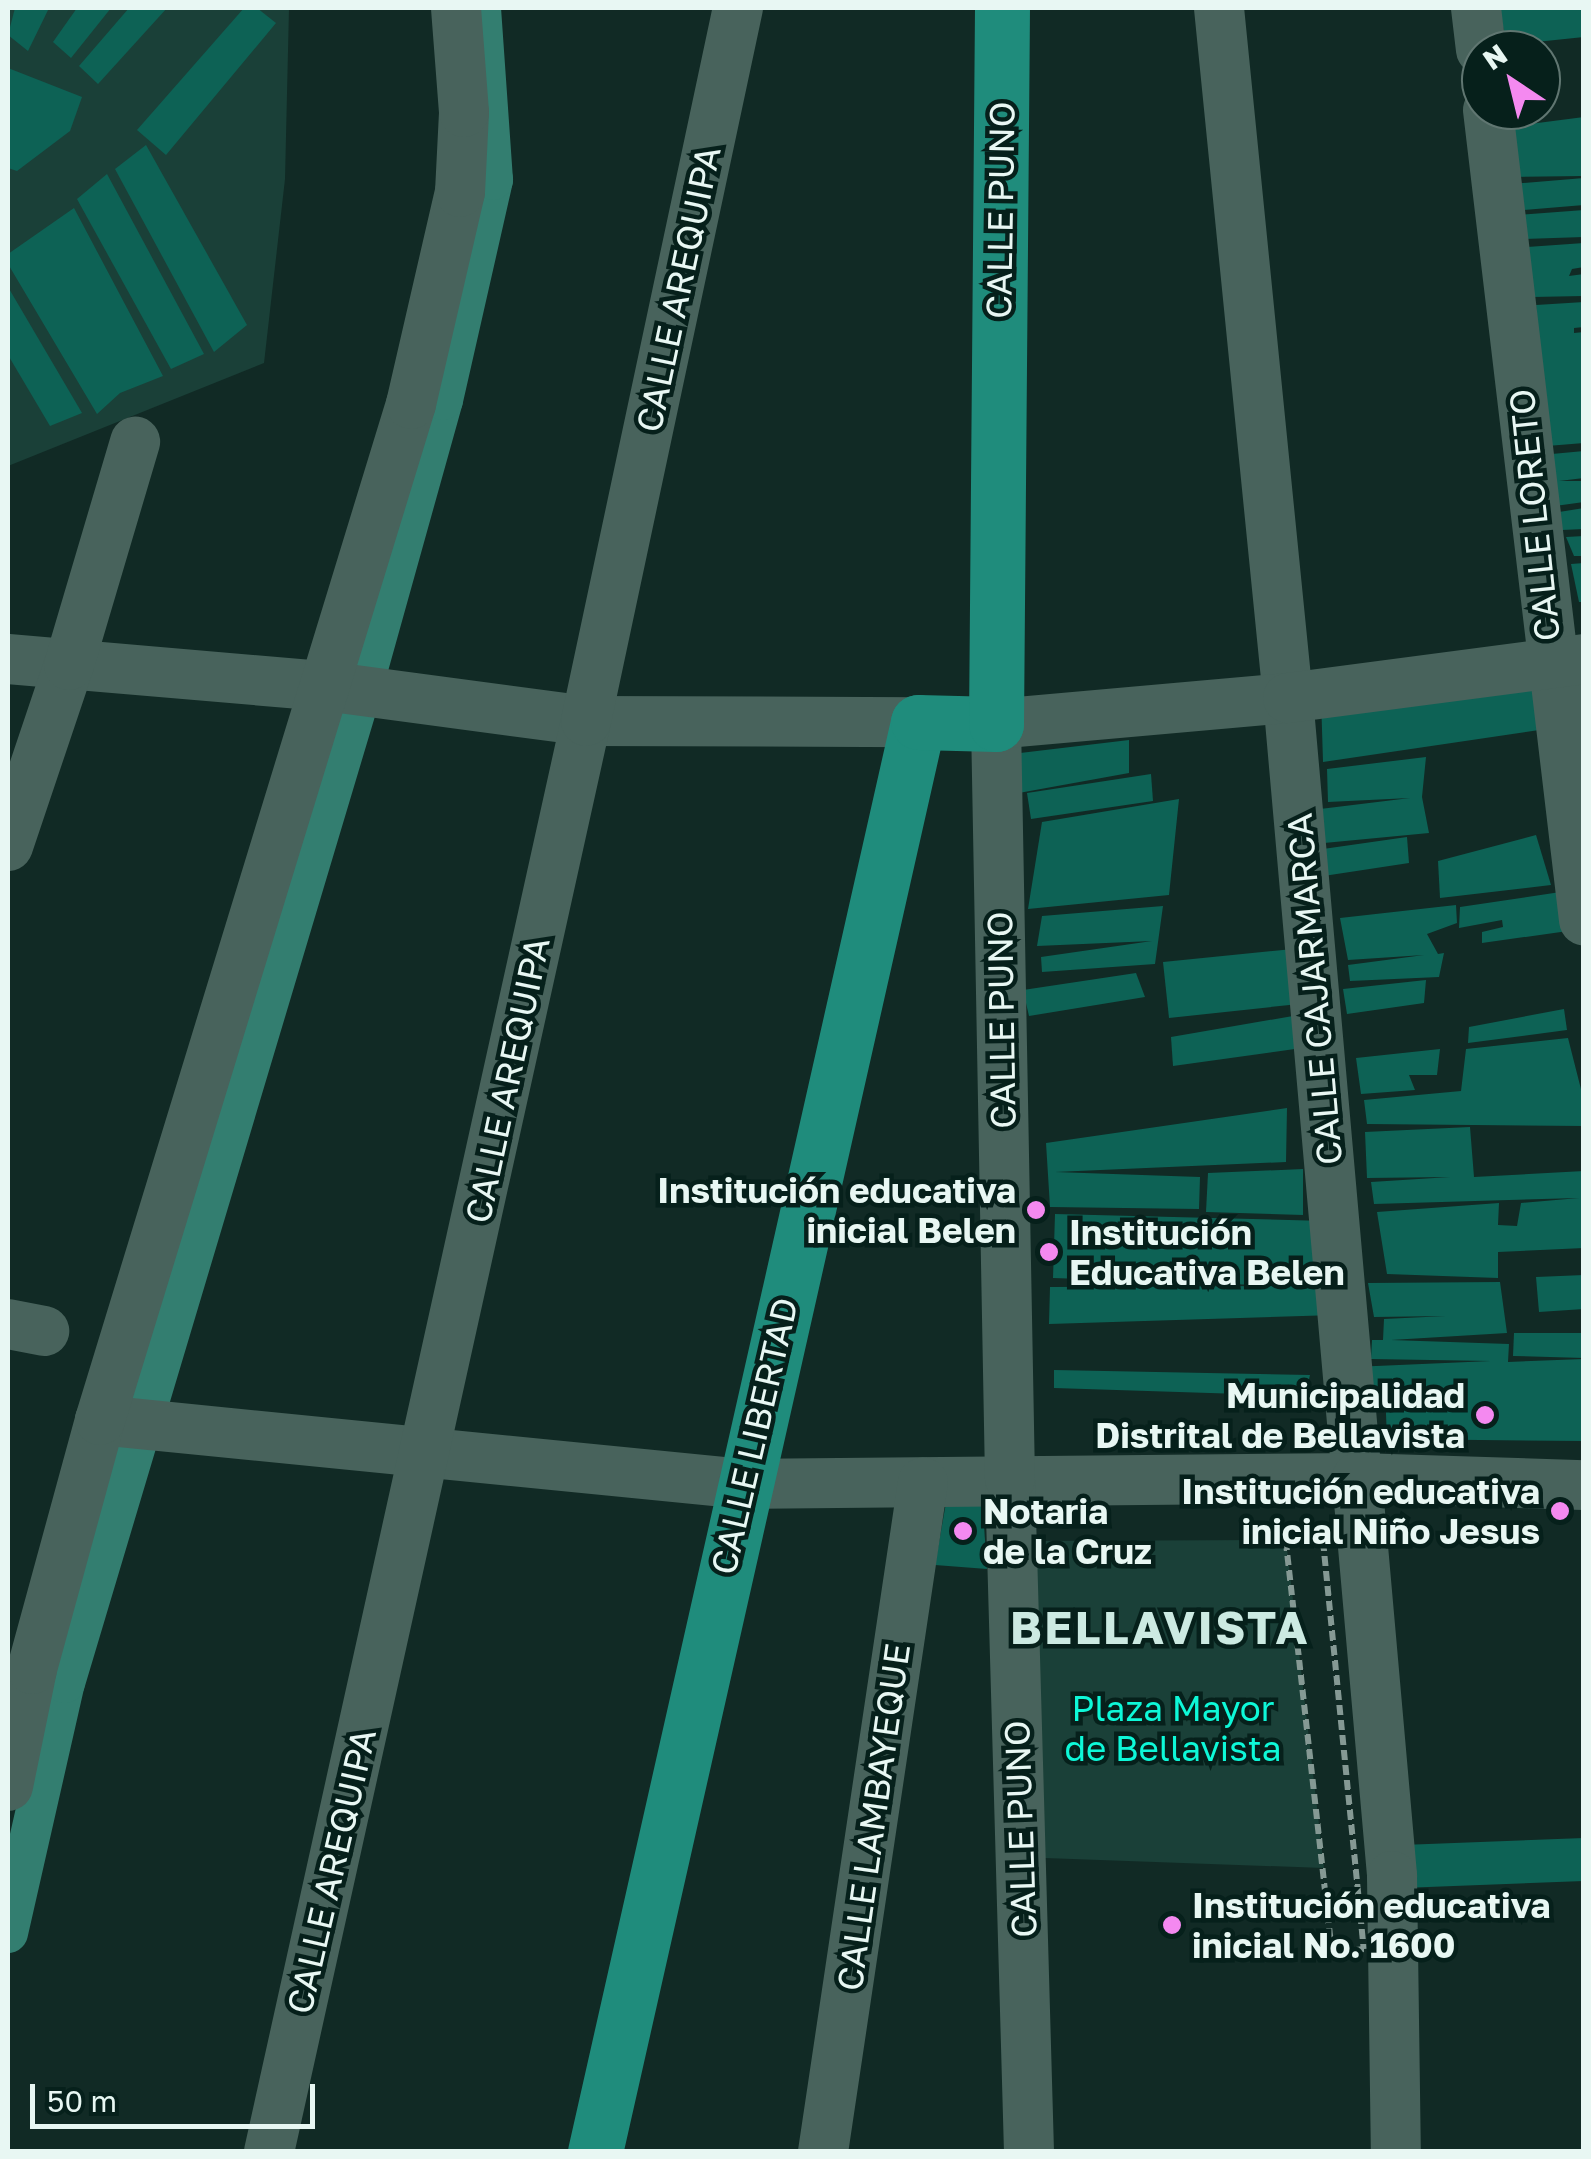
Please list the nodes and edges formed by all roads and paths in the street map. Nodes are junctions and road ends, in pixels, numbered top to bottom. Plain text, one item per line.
1 (456, 8) edge
2 (738, 8) edge
3 (1002, 8) edge
4 (1219, 8) edge
5 (1491, 130) edge
6 (135, 442) dead end
7 (8, 658) edge
8 (1567, 660) edge
9 (69, 664) junction
10 (325, 686) junction
11 (1288, 698) junction
12 (586, 721) junction
13 (918, 722) junction
14 (996, 724) junction
15 (8, 846) edge
16 (1584, 920) edge
17 (100, 1420) junction
18 (424, 1456) junction
19 (1358, 1478) junction
20 (1010, 1479) junction
21 (923, 1482) junction
22 (743, 1484) junction
23 (1584, 1484) edge
24 (1286, 1540) joint
25 (20, 1667) edge
26 (8, 1786) edge
27 (269, 2152) edge
28 (595, 2152) edge
29 (823, 2152) edge
30 (1029, 2152) edge
31 (1396, 2152) edge

1 - 10 street
2 - 12 street, CALLE AREQUIPA
3 - 14 main road, CALLE PUNO
4 - 11 street, CALLE CAJARMARCA
5 - 8 street, CALLE LORETO
6 - 9 street
7 - 9 street
8 - 11 street
8 - 16 street, CALLE LORETO
9 - 10 street
9 - 15 street
10 - 12 street
10 - 17 street
11 - 14 street
11 - 19 street, CALLE CAJARMARCA
12 - 13 street
12 - 18 street, CALLE AREQUIPA
13 - 14 main road
13 - 22 main road, CALLE LIBERTAD
14 - 20 street, CALLE PUNO
17 - 18 street
17 - 25 street
18 - 22 street
18 - 27 street, CALLE AREQUIPA
19 - 20 street
19 - 23 street
19 - 31 street, CALLE CAJARMARCA
20 - 21 street
20 - 30 street, CALLE PUNO
21 - 22 street
21 - 29 street, CALLE LAMBAYEQUE
22 - 28 main road, CALLE LIBERTAD
24 - 24 path
25 - 26 street

